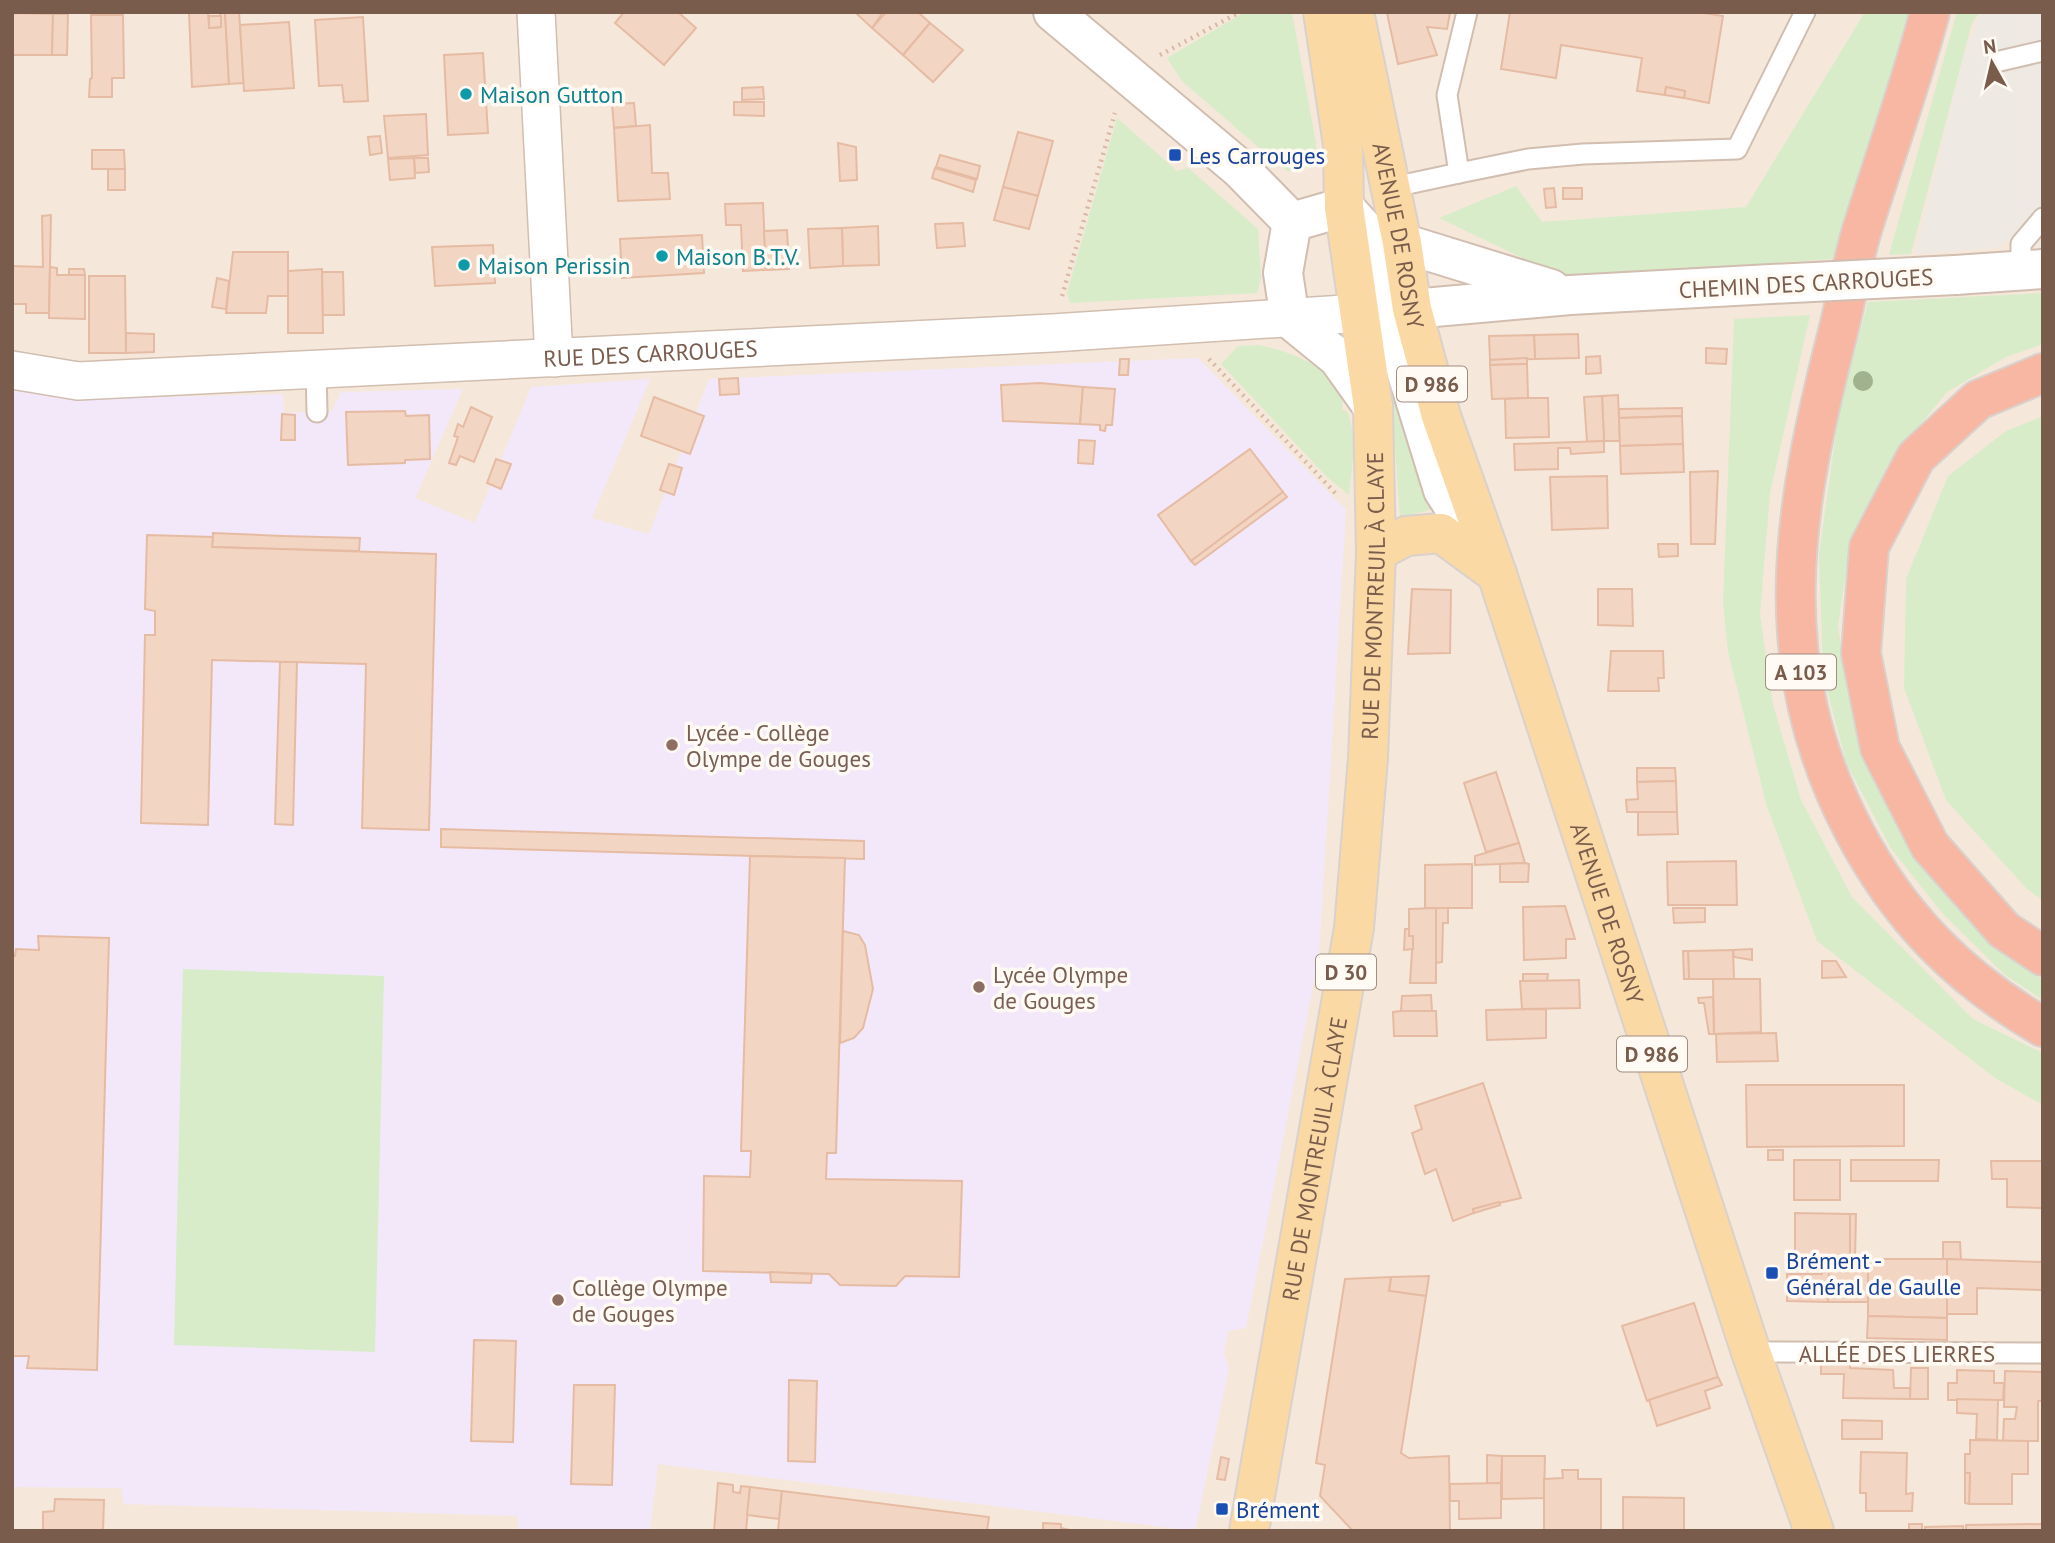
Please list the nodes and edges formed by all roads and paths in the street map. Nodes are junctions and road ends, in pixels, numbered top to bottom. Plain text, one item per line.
1 (536, 12) edge
2 (1052, 12) edge
3 (1240, 12) edge
4 (1324, 12) edge
5 (1354, 12) edge
6 (1467, 12) edge
7 (1805, 12) edge
8 (1930, 12) edge
9 (2043, 51) edge
10 (2000, 61) dead end
11 (1127, 75) junction
12 (1460, 173) junction
13 (1407, 184) junction
14 (1344, 208) junction
15 (2043, 218) edge
16 (1292, 222) junction
17 (1376, 248) junction
18 (2032, 270) edge
19 (1570, 295) junction
20 (1386, 312) junction
21 (1290, 319) junction
22 (1223, 323) junction
23 (1052, 333) junction
24 (554, 358) junction
25 (12, 370) edge
26 (316, 370) junction
27 (2043, 373) edge
28 (1373, 407) junction
29 (317, 412) dead end
30 (1347, 505) dead end
31 (1376, 552) junction
32 (1497, 574) junction
33 (2043, 956) edge
34 (2043, 1027) edge
35 (1751, 1352) junction
36 (2043, 1353) edge
37 (1249, 1531) edge
38 (1814, 1531) edge

1 - 24 street
2 - 11 street
3 - 11 path
4 - 14 main road, AVENUE DE ROSNY / D 986
5 - 13 main road, AVENUE DE ROSNY / D 986
6 - 12 lane
7 - 12 lane
8 - 34 highway, A 103
9 - 10 lane
11 - 16 street
11 - 23 path
12 - 13 lane
13 - 14 street
13 - 17 main road, AVENUE DE ROSNY / D 986
14 - 16 street
14 - 17 main road, AVENUE DE ROSNY / D 986
15 - 18 lane
16 - 21 street
17 - 19 street, CHEMIN DES CARROUGES
17 - 20 main road, AVENUE DE ROSNY / D 986
17 - 20 main road, AVENUE DE ROSNY / D 986
18 - 19 street, CHEMIN DES CARROUGES, bridge
19 - 20 street, CHEMIN DES CARROUGES
20 - 21 street, RUE DES CARROUGES
20 - 28 main road, D 30
20 - 32 main road, AVENUE DE ROSNY / D 986
21 - 22 street, RUE DES CARROUGES
21 - 28 street
22 - 23 street, RUE DES CARROUGES
22 - 30 path
23 - 24 street, RUE DES CARROUGES
24 - 26 street, RUE DES CARROUGES
25 - 26 street, RUE DES CARROUGES
26 - 29 lane
27 - 33 highway, A 103
28 - 31 main road, RUE DE MONTREUIL À CLAYE / D 30
31 - 32 main road
31 - 37 main road, RUE DE MONTREUIL À CLAYE / D 30
32 - 35 main road, AVENUE DE ROSNY / D 986
35 - 36 lane, ALLÉE DES LIERRES
35 - 38 main road, AVENUE DE ROSNY / D 986

